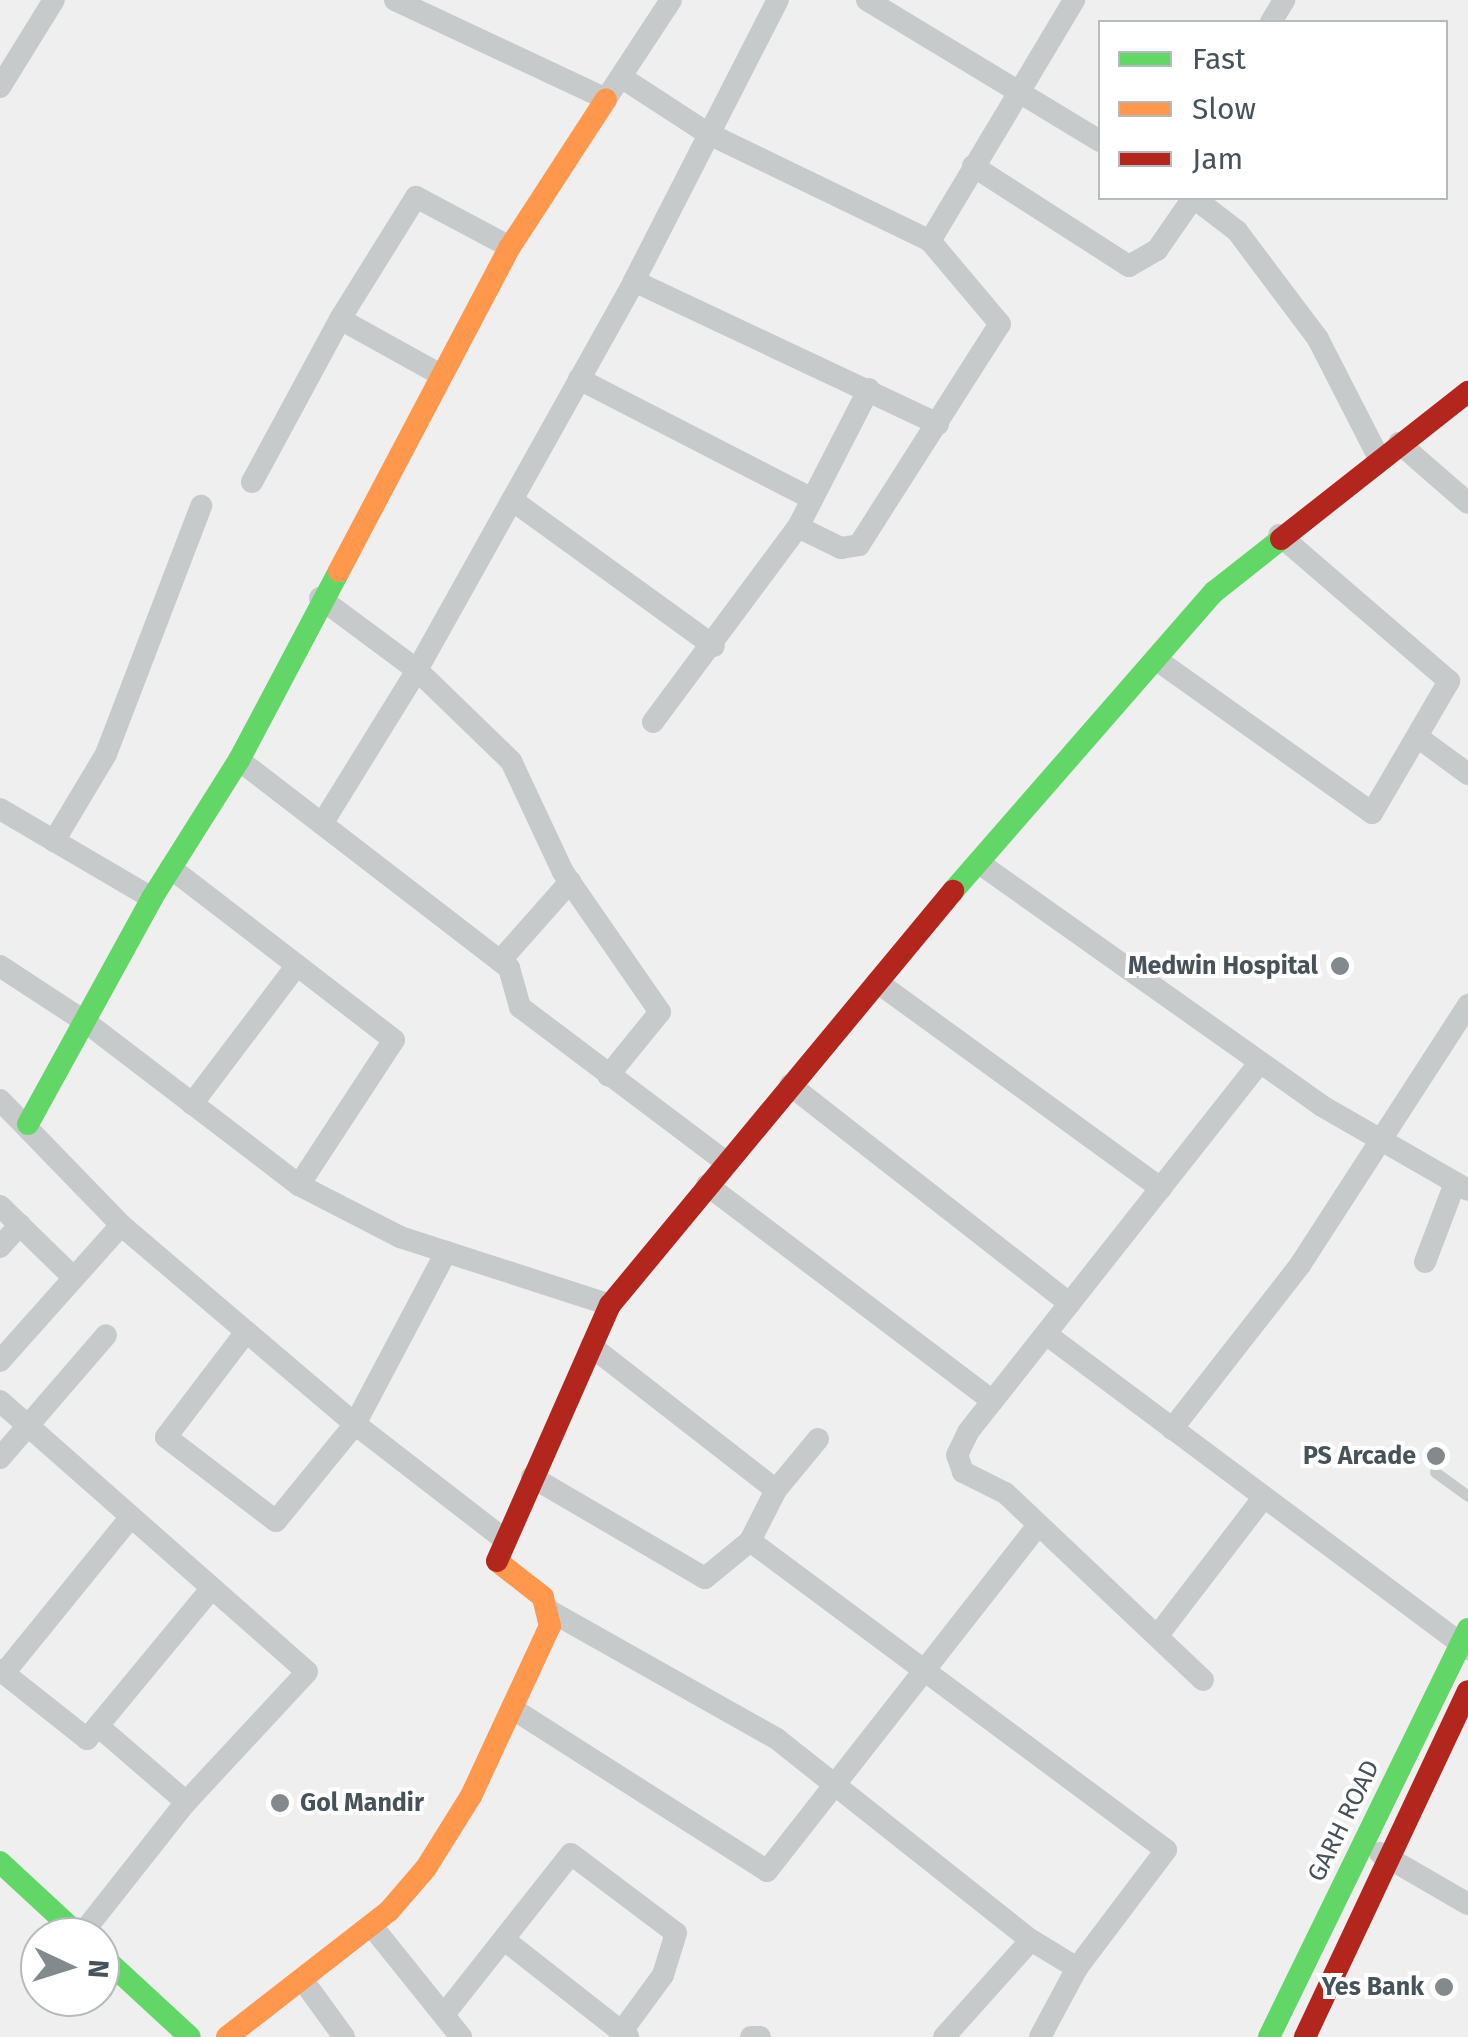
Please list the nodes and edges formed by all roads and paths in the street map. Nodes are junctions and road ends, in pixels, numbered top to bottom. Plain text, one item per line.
1 (54, 0) edge
2 (395, 0) edge
3 (671, 0) edge
4 (778, 0) edge
5 (867, 0) edge
6 (1074, 0) edge
7 (624, 80) junction
8 (0, 87) edge
9 (1016, 91) junction
10 (606, 99) junction
11 (707, 133) junction
12 (1098, 140) edge
13 (972, 166) junction
14 (1192, 200) edge
15 (1196, 200) edge
16 (930, 241) junction
17 (510, 248) junction
18 (634, 280) junction
19 (340, 320) junction
20 (440, 375) junction
21 (579, 380) junction
22 (870, 389) junction
23 (1468, 392) edge
24 (938, 424) junction
25 (1399, 443) junction
26 (1378, 458) junction
27 (252, 482) dead end
28 (512, 500) junction
29 (812, 500) junction
30 (1468, 502) edge
31 (201, 506) dead end
32 (798, 527) junction
33 (1279, 535) junction
34 (320, 598) junction
35 (714, 646) junction
36 (1157, 660) junction
37 (417, 670) junction
38 (653, 722) dead end
39 (1418, 738) junction
40 (239, 760) junction
41 (1468, 774) edge
42 (0, 809) edge
43 (322, 824) junction
44 (54, 841) junction
45 (979, 863) junction
46 (171, 868) junction
47 (570, 882) junction
48 (152, 898) junction
49 (500, 962) junction
50 (297, 965) junction
51 (0, 966) edge
52 (877, 982) junction
53 (1468, 1005) edge
54 (87, 1023) junction
55 (1260, 1064) junction
56 (608, 1076) junction
57 (790, 1085) junction
58 (0, 1100) edge
59 (192, 1104) junction
60 (28, 1124) junction
61 (1383, 1142) junction
62 (726, 1162) junction
63 (298, 1185) junction
64 (707, 1185) junction
65 (1462, 1186) edge
66 (1161, 1188) junction
67 (0, 1206) edge
68 (20, 1225) junction
69 (122, 1225) junction
70 (0, 1247) edge
71 (446, 1252) junction
72 (1425, 1262) dead end
73 (74, 1278) junction
74 (610, 1304) junction
75 (1070, 1304) junction
76 (246, 1332) junction
77 (1046, 1334) junction
78 (106, 1335) dead end
79 (591, 1346) junction
80 (0, 1361) edge
81 (0, 1401) edge
82 (992, 1401) junction
83 (355, 1424) junction
84 (29, 1427) junction
85 (1172, 1429) junction
86 (818, 1439) dead end
87 (0, 1458) edge
88 (1435, 1472) dead end
89 (532, 1477) junction
90 (776, 1490) junction
91 (1468, 1496) edge
92 (1264, 1498) junction
93 (131, 1517) junction
94 (1038, 1526) junction
95 (504, 1540) junction
96 (750, 1542) junction
97 (212, 1588) junction
98 (550, 1611) junction
99 (1158, 1635) junction
100 (1466, 1640) edge
101 (926, 1671) junction
102 (2, 1672) edge
103 (1204, 1680) dead end
104 (1468, 1691) edge
105 (514, 1709) junction
106 (98, 1726) junction
107 (837, 1785) junction
108 (186, 1802) junction
109 (1363, 1845) junction
110 (1389, 1858) junction
111 (0, 1862) edge
112 (1468, 1904) edge
113 (59, 1917) edge
114 (97, 1917) edge
115 (371, 1925) junction
116 (1032, 1940) junction
117 (507, 1942) junction
118 (1077, 1968) junction
119 (120, 1972) edge
120 (302, 1980) junction
121 (446, 2012) junction
122 (625, 2034) edge
123 (190, 2037) edge
124 (227, 2037) edge
125 (344, 2037) edge
126 (461, 2037) edge
127 (750, 2037) edge
128 (760, 2037) edge
129 (944, 2037) edge
130 (1040, 2037) edge
131 (1269, 2037) edge
132 (1305, 2037) edge

1 - 8 street
2 - 10 street
3 - 7 street
4 - 11 street
5 - 9 street
6 - 9 street
7 - 10 street
7 - 11 street
9 - 12 street
9 - 13 street
10 - 17 street
11 - 16 street
11 - 18 street
13 - 14 street
13 - 16 street
15 - 26 street
16 - 24 street
17 - 19 street
17 - 20 street
18 - 21 street
18 - 22 street
19 - 20 street
19 - 27 street
20 - 34 street
21 - 28 street
21 - 29 street
22 - 24 street
22 - 29 street
23 - 25 street
24 - 32 street
25 - 26 street
25 - 30 street
26 - 33 street
28 - 35 street
28 - 37 street
29 - 32 street
31 - 44 street
32 - 35 street
33 - 36 street
33 - 39 street
34 - 37 street
34 - 40 street
35 - 38 street
36 - 39 street
36 - 45 street
37 - 43 street
37 - 47 street
39 - 41 street
40 - 43 street
40 - 46 street
42 - 44 street
43 - 49 street
44 - 48 street
45 - 52 street
45 - 55 street
46 - 48 street
46 - 50 street
47 - 49 street
47 - 56 street
48 - 54 street
49 - 56 street
50 - 59 street
50 - 63 street
51 - 54 street
52 - 57 street
52 - 66 street
53 - 61 street
54 - 59 street
54 - 60 street
55 - 61 street
55 - 66 street
56 - 62 street
57 - 62 street
57 - 75 street
58 - 60 street
59 - 63 street
60 - 69 street
61 - 65 street
61 - 85 street
62 - 64 street
63 - 71 street
64 - 74 street
64 - 82 street
65 - 72 street
66 - 75 street
67 - 68 street
68 - 70 street
68 - 73 street
69 - 73 street
69 - 76 street
71 - 74 street
71 - 83 street
73 - 80 street
74 - 79 street
75 - 77 street
76 - 83 street
76 - 83 street
77 - 82 street
77 - 85 street
78 - 84 street
79 - 89 street
79 - 90 street
81 - 84 street
82 - 94 street
83 - 95 street
84 - 87 street
84 - 93 street
85 - 92 street
86 - 90 street
88 - 91 lane
89 - 95 street
89 - 96 street
90 - 96 street
92 - 99 street
92 - 100 street
93 - 97 street
93 - 102 street
94 - 99 street
94 - 101 street
95 - 98 street
96 - 101 street
97 - 106 street
97 - 108 street
98 - 105 street
98 - 107 street
99 - 103 street
100 - 109 street, GARH ROAD
101 - 107 street
101 - 118 street
102 - 106 street
104 - 110 street
105 - 107 street
105 - 115 street
106 - 108 street
107 - 116 street
108 - 114 street
109 - 110 street
109 - 131 street, GARH ROAD
110 - 112 street
110 - 132 street
111 - 113 street
115 - 120 street
115 - 121 street
116 - 118 street
116 - 129 street
117 - 121 street
117 - 122 street
117 - 122 street
118 - 130 street
119 - 123 street
120 - 124 street
120 - 125 street
121 - 126 street
127 - 128 street

